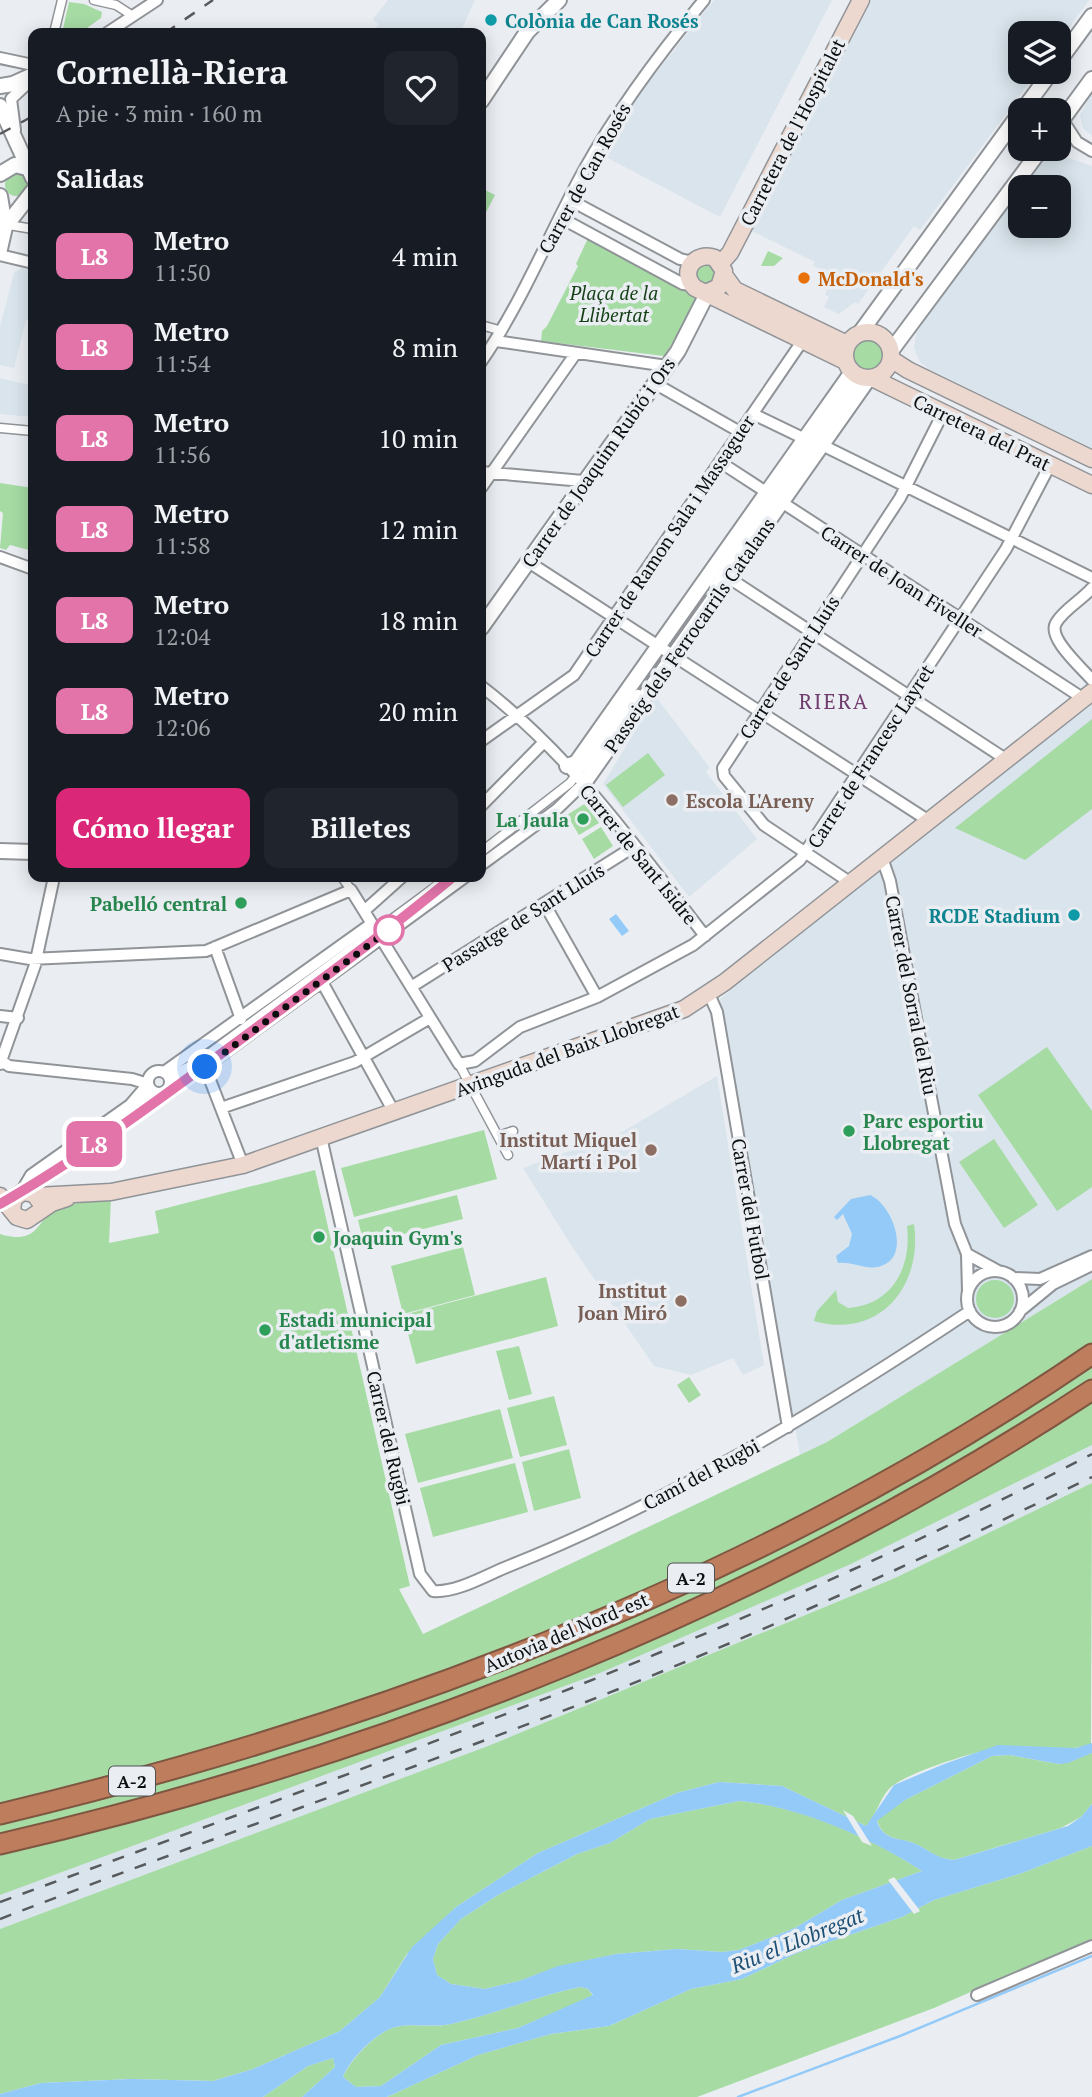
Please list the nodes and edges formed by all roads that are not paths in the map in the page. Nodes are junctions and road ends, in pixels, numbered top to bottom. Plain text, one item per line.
1 (62, 0) edge
2 (94, 0) edge
3 (157, 0) edge
4 (559, 0) edge
5 (704, 0) edge
6 (861, 0) edge
7 (133, 16) junction
8 (1092, 16) edge
9 (55, 28) edge
10 (115, 28) edge
11 (1071, 45) edge
12 (0, 58) edge
13 (28, 64) edge
14 (28, 79) edge
15 (1092, 79) edge
16 (28, 81) edge
17 (0, 86) edge
18 (486, 94) edge
19 (0, 106) edge
20 (1071, 107) edge
21 (1008, 130) edge
22 (15, 133) junction
23 (1071, 135) edge
24 (1092, 151) edge
25 (0, 156) edge
26 (1032, 161) edge
27 (28, 168) edge
28 (28, 172) edge
29 (1, 173) edge
30 (0, 196) edge
31 (28, 196) edge
32 (28, 197) edge
33 (570, 200) junction
34 (561, 218) junction
35 (7, 226) junction
36 (28, 228) edge
37 (0, 249) edge
38 (0, 255) edge
39 (693, 261) junction
40 (28, 262) edge
41 (723, 269) junction
42 (692, 285) junction
43 (708, 292) junction
44 (486, 328) edge
45 (499, 336) junction
46 (853, 339) junction
47 (803, 340) junction
48 (576, 353) junction
49 (486, 355) edge
50 (891, 355) junction
51 (667, 366) junction
52 (859, 374) junction
53 (654, 383) junction
54 (943, 413) junction
55 (753, 414) junction
56 (0, 428) edge
57 (28, 431) edge
58 (740, 432) junction
59 (805, 439) junction
60 (822, 445) junction
61 (1092, 459) edge
62 (720, 462) junction
63 (1050, 465) junction
64 (487, 472) edge
65 (583, 481) junction
66 (1092, 485) edge
67 (907, 487) junction
68 (774, 498) junction
69 (1013, 538) junction
70 (863, 555) junction
71 (0, 557) edge
72 (527, 561) junction
73 (28, 567) edge
74 (729, 578) junction
75 (1092, 578) edge
76 (1092, 588) edge
77 (614, 617) junction
78 (960, 619) junction
79 (486, 621) edge
80 (812, 633) junction
81 (667, 651) junction
82 (1092, 680) edge
83 (486, 691) edge
84 (909, 696) junction
85 (1088, 696) edge
86 (760, 712) junction
87 (518, 715) junction
88 (486, 737) edge
89 (544, 742) junction
90 (1007, 760) junction
91 (576, 775) junction
92 (858, 775) junction
93 (486, 801) edge
94 (929, 821) junction
95 (635, 846) junction
96 (486, 848) edge
97 (0, 851) edge
98 (28, 852) edge
99 (806, 853) junction
100 (882, 858) junction
101 (486, 861) edge
102 (53, 882) edge
103 (345, 882) edge
104 (396, 882) edge
105 (442, 882) edge
106 (457, 882) edge
107 (851, 883) junction
108 (351, 890) junction
109 (544, 904) junction
110 (363, 911) junction
111 (376, 931) junction
112 (705, 936) junction
113 (215, 947) junction
114 (0, 954) edge
115 (37, 958) junction
116 (322, 982) junction
117 (411, 987) junction
118 (709, 994) junction
119 (597, 996) junction
120 (0, 1016) edge
121 (18, 1018) junction
122 (430, 1018) junction
123 (241, 1019) junction
124 (364, 1057) junction
125 (475, 1061) junction
126 (1, 1062) edge
127 (458, 1063) junction
128 (205, 1067) junction
129 (169, 1077) junction
130 (490, 1078) junction
131 (148, 1084) junction
132 (470, 1085) junction
133 (157, 1093) junction
134 (130, 1105) junction
135 (221, 1108) junction
136 (394, 1112) junction
137 (513, 1131) dead end
138 (498, 1136) junction
139 (321, 1137) junction
140 (509, 1155) dead end
141 (243, 1165) junction
142 (0, 1189) edge
143 (0, 1196) edge
144 (27, 1200) junction
145 (967, 1254) junction
146 (1092, 1256) edge
147 (1092, 1265) edge
148 (1000, 1272) junction
149 (1013, 1278) junction
150 (968, 1291) junction
151 (970, 1311) junction
152 (1020, 1311) junction
153 (1092, 1354) edge
154 (1092, 1390) edge
155 (788, 1427) junction
156 (420, 1574) joint
157 (0, 1814) edge
158 (0, 1844) edge
159 (1092, 1945) edge
160 (977, 1995) dead end

1 - 9 street
2 - 7 street
3 - 7 street
4 - 18 street
5 - 33 street, Carrer de Can Rosés
6 - 41 main road, Carretera de l'Hospitalet
7 - 10 street
8 - 11 street
12 - 13 street
14 - 17 street
15 - 20 street
16 - 22 street
19 - 22 street
21 - 46 street
22 - 27 street
23 - 24 street
25 - 29 street
26 - 50 street
28 - 29 street
30 - 31 street
30 - 35 street
32 - 35 street
33 - 34 street, Carrer de Can Rosés
33 - 39 street
34 - 42 street
34 - 45 street, Carrer de Can Rosés
35 - 36 street
35 - 37 street
38 - 40 street
39 - 41 main road
39 - 42 main road
41 - 43 main road
41 - 46 main road
42 - 43 main road
43 - 47 main road, Carretera del Prat
43 - 51 street, Carrer de Joaquim Rubió i Ors
44 - 45 street
45 - 48 street
45 - 49 street, Carrer de Can Rosés
46 - 50 main road
46 - 52 main road
47 - 52 main road, Carretera del Prat
47 - 55 street, Carrer de Ramon Sala i Massaguer
48 - 51 street
48 - 64 street
50 - 52 main road
50 - 61 main road, Carretera del Prat
51 - 53 street, Carrer de Joaquim Rubió i Ors
52 - 54 main road, Carretera del Prat
52 - 59 street, Passeig dels Ferrocarrils Catalans
52 - 60 street, Passeig dels Ferrocarrils Catalans
52 - 68 street, Passeig dels Ferrocarrils Catalans
53 - 58 street
53 - 65 street, Carrer de Joaquim Rubió i Ors
54 - 63 main road, Carretera del Prat
54 - 67 street, Carrer de Sant Lluís
55 - 58 street, Carrer de Ramon Sala i Massaguer
55 - 59 street
56 - 57 street
58 - 62 street, Carrer de Ramon Sala i Massaguer
59 - 68 street, Passeig dels Ferrocarrils Catalans
60 - 67 street
60 - 68 street, Passeig dels Ferrocarrils Catalans
62 - 68 street, Carrer de Joan Fiveller
62 - 77 street, Carrer de Ramon Sala i Massaguer
63 - 66 main road, Carretera del Prat
63 - 69 street, Carrer de Francesc Layret
64 - 65 street
65 - 72 street, Carrer de Joaquim Rubió i Ors
67 - 69 street
67 - 70 street, Carrer de Sant Lluís
68 - 70 street, Carrer de Joan Fiveller
68 - 74 street, Passeig dels Ferrocarrils Catalans
68 - 81 street, Passeig dels Ferrocarrils Catalans
69 - 75 street
69 - 78 street, Carrer de Francesc Layret
70 - 78 street, Carrer de Joan Fiveller
70 - 80 street, Carrer de Sant Lluís
71 - 73 street
72 - 77 street
72 - 79 street, Carrer de Joaquim Rubió i Ors
74 - 80 street
74 - 81 street, Passeig dels Ferrocarrils Catalans
76 - 82 street
77 - 81 street
77 - 87 street, Carrer de Ramon Sala i Massaguer
78 - 84 street, Carrer de Francesc Layret
78 - 85 street, Carrer de Joan Fiveller
80 - 84 street
80 - 86 street, Carrer de Sant Lluís
81 - 86 street
81 - 91 street, Passeig dels Ferrocarrils Catalans
81 - 91 street, Passeig dels Ferrocarrils Catalans
83 - 87 street, Carrer de Sant Isidre
84 - 90 street
84 - 92 street, Carrer de Francesc Layret
85 - 90 main road, Avinguda del Baix Llobregat
86 - 92 street
86 - 99 street, Carrer de Sant Lluís
87 - 88 street, Carrer de Ramon Sala i Massaguer
87 - 89 street, Carrer de Sant Isidre
89 - 91 street, Carrer de Sant Isidre
89 - 93 street
90 - 94 main road, Avinguda del Baix Llobregat
91 - 95 street, Carrer de Sant Isidre
91 - 96 street, Passeig dels Ferrocarrils Catalans
91 - 101 street, Passeig dels Ferrocarrils Catalans
92 - 94 street
92 - 99 street, Carrer de Francesc Layret
94 - 100 main road, Avinguda del Baix Llobregat
95 - 109 street, Passatge de Sant Lluís
95 - 112 street, Carrer de Sant Isidre
97 - 98 street
99 - 107 street, Carrer de Sant Lluís
99 - 112 street, Carrer de Francesc Layret
100 - 107 main road, Avinguda del Baix Llobregat
100 - 145 street, Carrer del Sorral del Riu
102 - 115 street
103 - 108 street
104 - 110 street
105 - 111 street
106 - 111 street
107 - 118 main road, Avinguda del Baix Llobregat
108 - 110 street
108 - 113 street
109 - 117 street, Passatge de Sant Lluís
109 - 119 street
110 - 111 street
111 - 116 street
111 - 117 street
111 - 123 street
111 - 129 street
112 - 119 street, Carrer de Francesc Layret
113 - 115 street
113 - 123 street
114 - 115 street
115 - 121 street
116 - 124 street
116 - 128 street
117 - 122 street
118 - 130 main road, Avinguda del Baix Llobregat
118 - 155 street, Carrer del Futbol
119 - 125 street, Carrer de Francesc Layret
120 - 121 street
121 - 126 street
122 - 124 street
122 - 127 street
123 - 129 street
124 - 135 street
124 - 136 street
125 - 127 street
125 - 130 street
126 - 131 street
127 - 132 street
128 - 129 street
128 - 135 street
129 - 131 street
129 - 133 street
130 - 132 main road, Avinguda del Baix Llobregat
131 - 133 street
131 - 134 street
132 - 136 main road, Avinguda del Baix Llobregat
132 - 138 street
133 - 134 street
134 - 144 street
135 - 141 street
136 - 139 main road, Avinguda del Baix Llobregat
137 - 138 street
138 - 140 street
139 - 141 main road, Avinguda del Baix Llobregat
139 - 156 street, Carrer del Rugbi
141 - 144 main road, Avinguda del Baix Llobregat
142 - 144 main road, Avinguda del Baix Llobregat
143 - 144 main road
145 - 148 street
145 - 150 street, Carrer del Sorral del Riu
146 - 149 street
147 - 152 street
148 - 149 street
148 - 150 street
149 - 152 street
150 - 151 street
151 - 152 street
151 - 155 street, Camí del Rugbi
153 - 157 highway, Autovia del Nord-est / A-2
154 - 158 highway, Autovia del Nord-est / A-2
155 - 156 street, Camí del Rugbi
159 - 160 street

